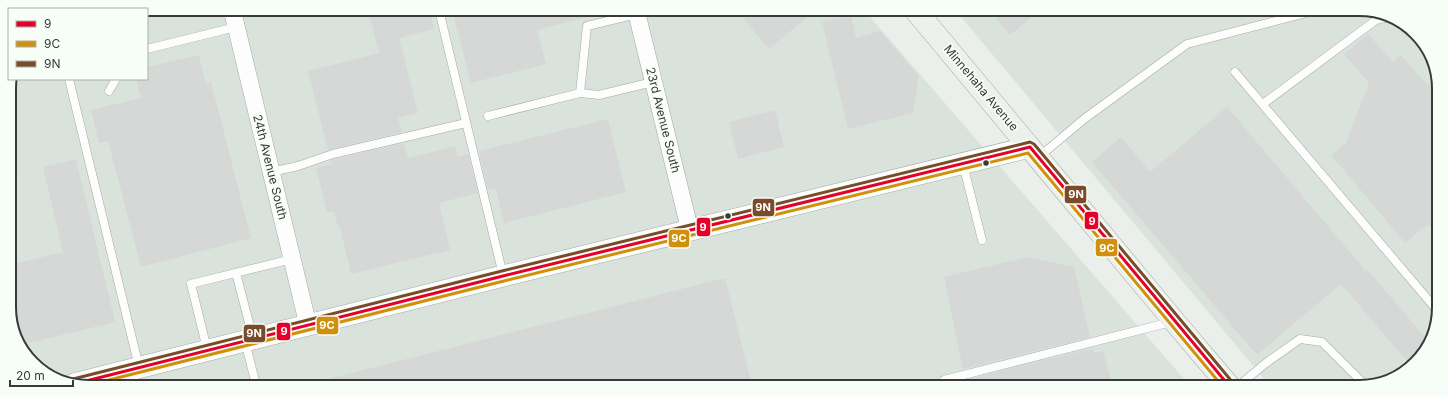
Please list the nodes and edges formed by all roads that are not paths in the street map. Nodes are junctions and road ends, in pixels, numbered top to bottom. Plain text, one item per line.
1 (234, 16) edge
2 (440, 16) edge
3 (622, 16) edge
4 (637, 16) edge
5 (920, 16) edge
6 (1295, 16) edge
7 (1380, 19) edge
8 (236, 27) junction
9 (148, 49) edge
10 (1235, 72) dead end
11 (69, 80) edge
12 (115, 80) edge
13 (653, 82) junction
14 (109, 91) dead end
15 (580, 93) junction
16 (1262, 104) junction
17 (488, 116) dead end
18 (466, 123) junction
19 (1034, 152) junction
20 (962, 164) junction
21 (271, 172) junction
22 (690, 230) junction
23 (982, 240) dead end
24 (292, 259) junction
25 (236, 273) junction
26 (503, 276) junction
27 (1432, 304) edge
28 (1174, 321) junction
29 (308, 325) junction
30 (249, 340) junction
31 (208, 350) junction
32 (139, 367) junction
33 (89, 380) edge
34 (255, 380) edge
35 (944, 380) edge
36 (1224, 380) edge
37 (1245, 380) edge
38 (1360, 380) edge

1 - 8 street, 24th Avenue South
2 - 18 lane
3 - 15 lane
4 - 13 street, 23rd Avenue South
5 - 19 main road, Minnehaha Avenue
6 - 19 lane
7 - 16 lane
8 - 9 lane
8 - 21 street, 24th Avenue South
10 - 16 lane
11 - 32 lane
12 - 14 lane
13 - 15 lane
13 - 22 street, 23rd Avenue South
15 - 17 lane
16 - 27 lane
18 - 21 lane
18 - 26 lane
19 - 20 street
19 - 28 main road, Minnehaha Avenue
20 - 22 street
20 - 23 lane
21 - 24 street, 24th Avenue South
22 - 26 street
24 - 25 lane
24 - 29 street, 24th Avenue South
25 - 30 lane
25 - 31 lane
26 - 29 street
28 - 35 lane
28 - 36 main road, Minnehaha Avenue
29 - 30 street
30 - 31 street
30 - 34 lane
31 - 32 street
32 - 33 street
37 - 38 lane

